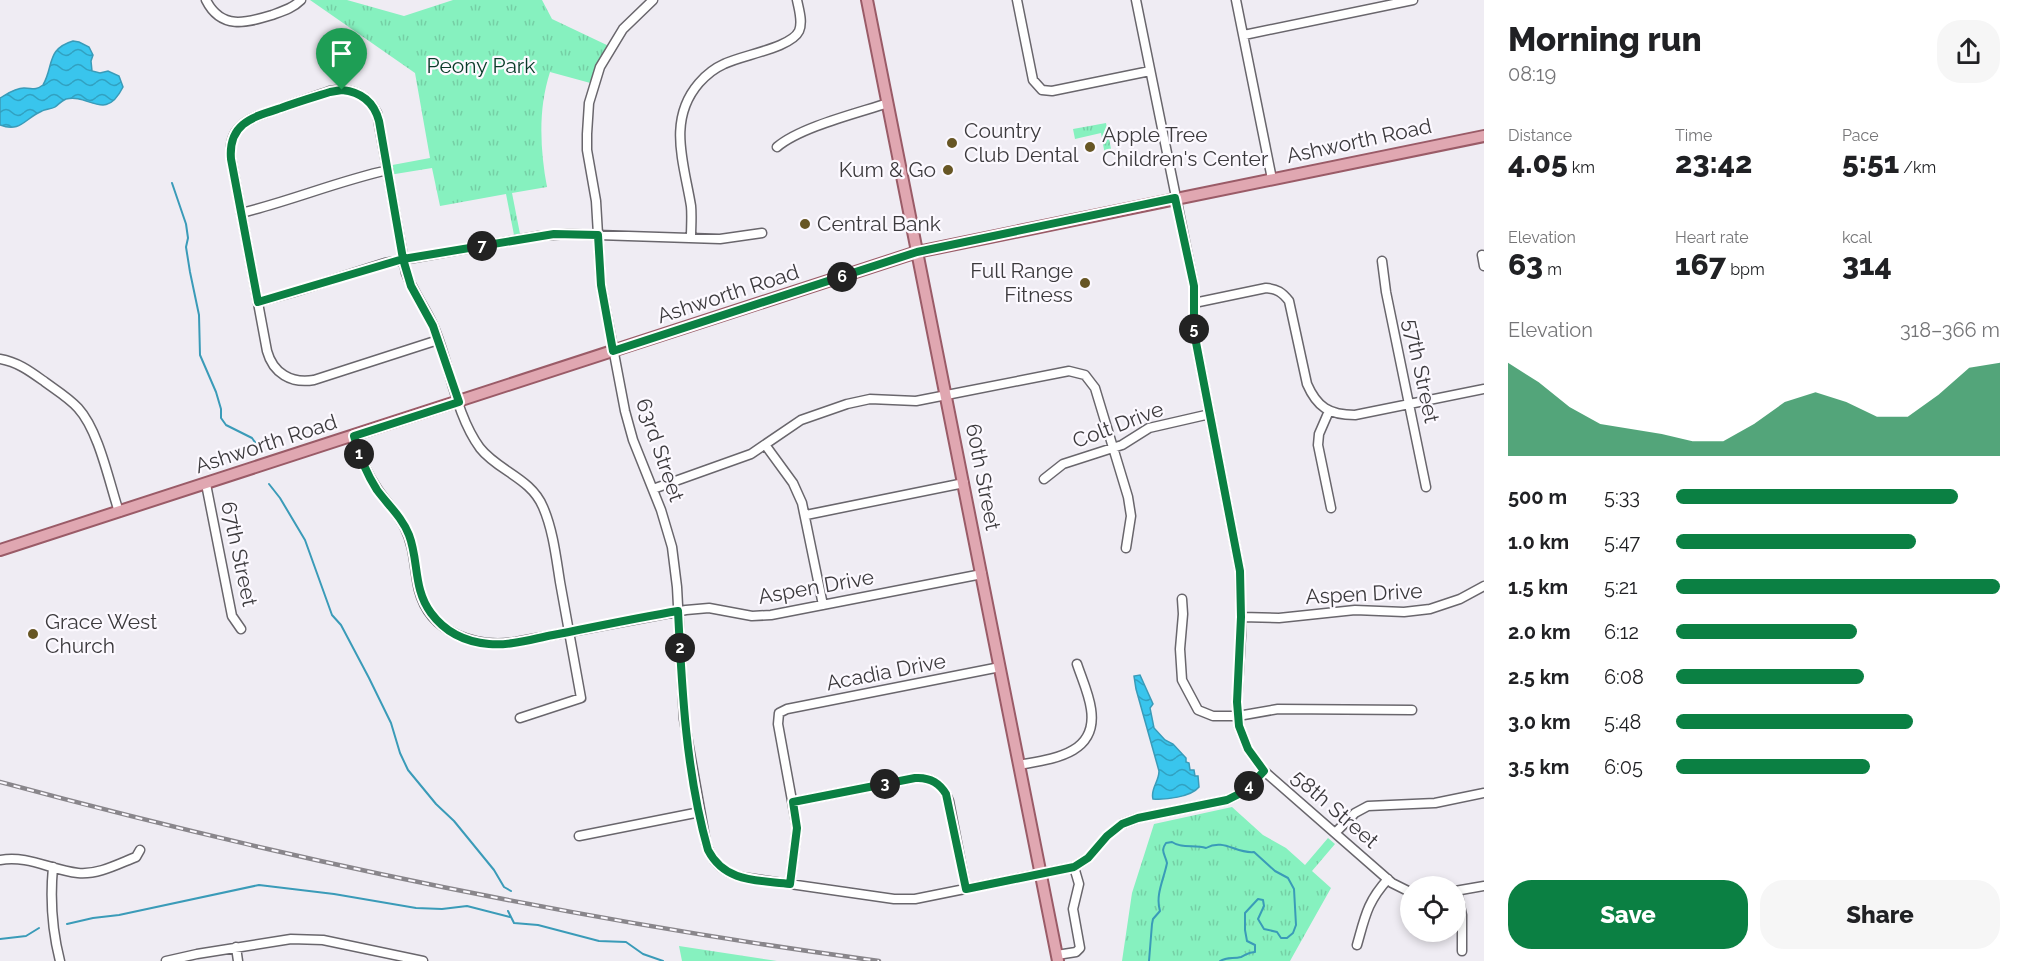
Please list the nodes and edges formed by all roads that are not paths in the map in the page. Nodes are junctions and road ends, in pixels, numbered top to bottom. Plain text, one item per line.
1 (206, 0) edge
2 (301, 0) edge
3 (653, 0) edge
4 (797, 0) edge
5 (867, 0) edge
6 (1017, 0) edge
7 (1136, 0) edge
8 (1236, 0) edge
9 (1413, 0) edge
10 (1244, 35) junction
11 (1150, 71) junction
12 (888, 103) junction
13 (1484, 136) edge
14 (777, 147) dead end
15 (388, 170) junction
16 (1272, 179) junction
17 (1175, 198) junction
18 (241, 213) junction
19 (762, 233) dead end
20 (598, 235) junction
21 (691, 238) junction
22 (917, 252) junction
23 (1482, 255) dead end
24 (403, 259) junction
25 (1382, 261) dead end
26 (1484, 266) edge
27 (258, 302) junction
28 (1194, 303) junction
29 (438, 340) junction
30 (613, 351) junction
31 (0, 359) edge
32 (1484, 389) edge
33 (947, 396) junction
34 (459, 402) junction
35 (1410, 404) junction
36 (1329, 411) junction
37 (1210, 414) junction
38 (354, 436) junction
39 (766, 446) junction
40 (1113, 449) junction
41 (1044, 479) dead end
42 (964, 483) junction
43 (206, 484) junction
44 (1426, 487) dead end
45 (653, 489) junction
46 (1331, 508) dead end
47 (119, 512) junction
48 (806, 515) junction
49 (1126, 548) dead end
50 (0, 550) edge
51 (982, 574) junction
52 (1484, 586) edge
53 (1182, 599) dead end
54 (823, 605) junction
55 (678, 611) junction
56 (1241, 617) junction
57 (241, 629) dead end
58 (569, 632) junction
59 (1077, 664) dead end
60 (1000, 667) junction
61 (1412, 710) dead end
62 (1238, 716) junction
63 (520, 718) dead end
64 (1019, 765) junction
65 (1264, 771) junction
66 (1484, 793) edge
67 (793, 802) junction
68 (700, 812) junction
69 (1335, 833) junction
70 (579, 836) dead end
71 (140, 850) dead end
72 (0, 860) edge
73 (53, 867) junction
74 (1074, 867) junction
75 (1041, 874) junction
76 (1388, 879) junction
77 (790, 884) junction
78 (1484, 886) edge
79 (1400, 888) edge
80 (966, 889) junction
81 (1466, 889) edge
82 (1462, 942) edge
83 (1357, 945) dead end
84 (236, 947) junction
85 (1462, 951) dead end
86 (1057, 958) edge
87 (60, 961) edge
88 (166, 961) edge
89 (238, 961) edge
90 (423, 961) edge

1 - 2 street
3 - 20 street, 63rd Street
4 - 21 street
5 - 12 main road, 60th Street
6 - 11 street
7 - 11 street, 58th Street
8 - 10 street
9 - 10 street
10 - 16 street
11 - 17 street, 58th Street
12 - 14 street
12 - 22 main road, 60th Street
13 - 16 main road, Ashworth Road
15 - 18 street
15 - 18 street
15 - 24 street
16 - 17 main road, Ashworth Road
17 - 22 main road, Ashworth Road
17 - 28 street, 58th Street
18 - 27 street
19 - 21 street
20 - 21 street
20 - 24 street
20 - 30 street, 63rd Street
22 - 30 main road, Ashworth Road
22 - 33 main road, 60th Street
23 - 26 street
24 - 27 street
24 - 29 street
25 - 35 street, 57th Street
27 - 29 street
28 - 36 street
28 - 37 street, 58th Street
29 - 34 street
30 - 34 main road, Ashworth Road
30 - 45 street, 63rd Street
31 - 47 street
32 - 35 street
33 - 39 street
33 - 40 street
33 - 42 main road, 60th Street
34 - 38 main road, Ashworth Road
34 - 58 street
35 - 36 street
35 - 44 street, 57th Street
36 - 46 street
37 - 40 street, Colt Drive
37 - 56 street, 58th Street
38 - 43 main road, Ashworth Road
38 - 58 street, Aspen Drive
39 - 45 street
39 - 48 street
40 - 41 street, Colt Drive
40 - 49 street
42 - 48 street
42 - 51 main road, 60th Street
43 - 47 main road, Ashworth Road
43 - 57 street, 67th Street
45 - 55 street, 63rd Street
47 - 50 main road, Ashworth Road
48 - 54 street
51 - 54 street, Aspen Drive
51 - 60 main road, 60th Street
52 - 56 street, Aspen Drive
53 - 62 street
54 - 55 street, Aspen Drive
55 - 58 street, Aspen Drive
55 - 68 street, 63rd Street
56 - 62 street, 58th Street
58 - 63 street
59 - 64 street
60 - 64 main road, 60th Street
60 - 67 street, Acadia Drive
61 - 62 street
62 - 65 street, 58th Street
64 - 75 main road, 60th Street
65 - 69 street, 58th Street
65 - 74 street
66 - 69 street
67 - 77 street
67 - 80 street
68 - 70 street
68 - 77 street, 63rd Street
69 - 76 street, 58th Street
71 - 73 street
72 - 73 street
73 - 87 street
74 - 75 street
74 - 86 street
75 - 80 street
75 - 86 main road, 60th Street
76 - 79 street, 58th Street
76 - 83 street
77 - 80 street
78 - 81 street
82 - 85 street
84 - 88 street
84 - 89 street
84 - 90 street

